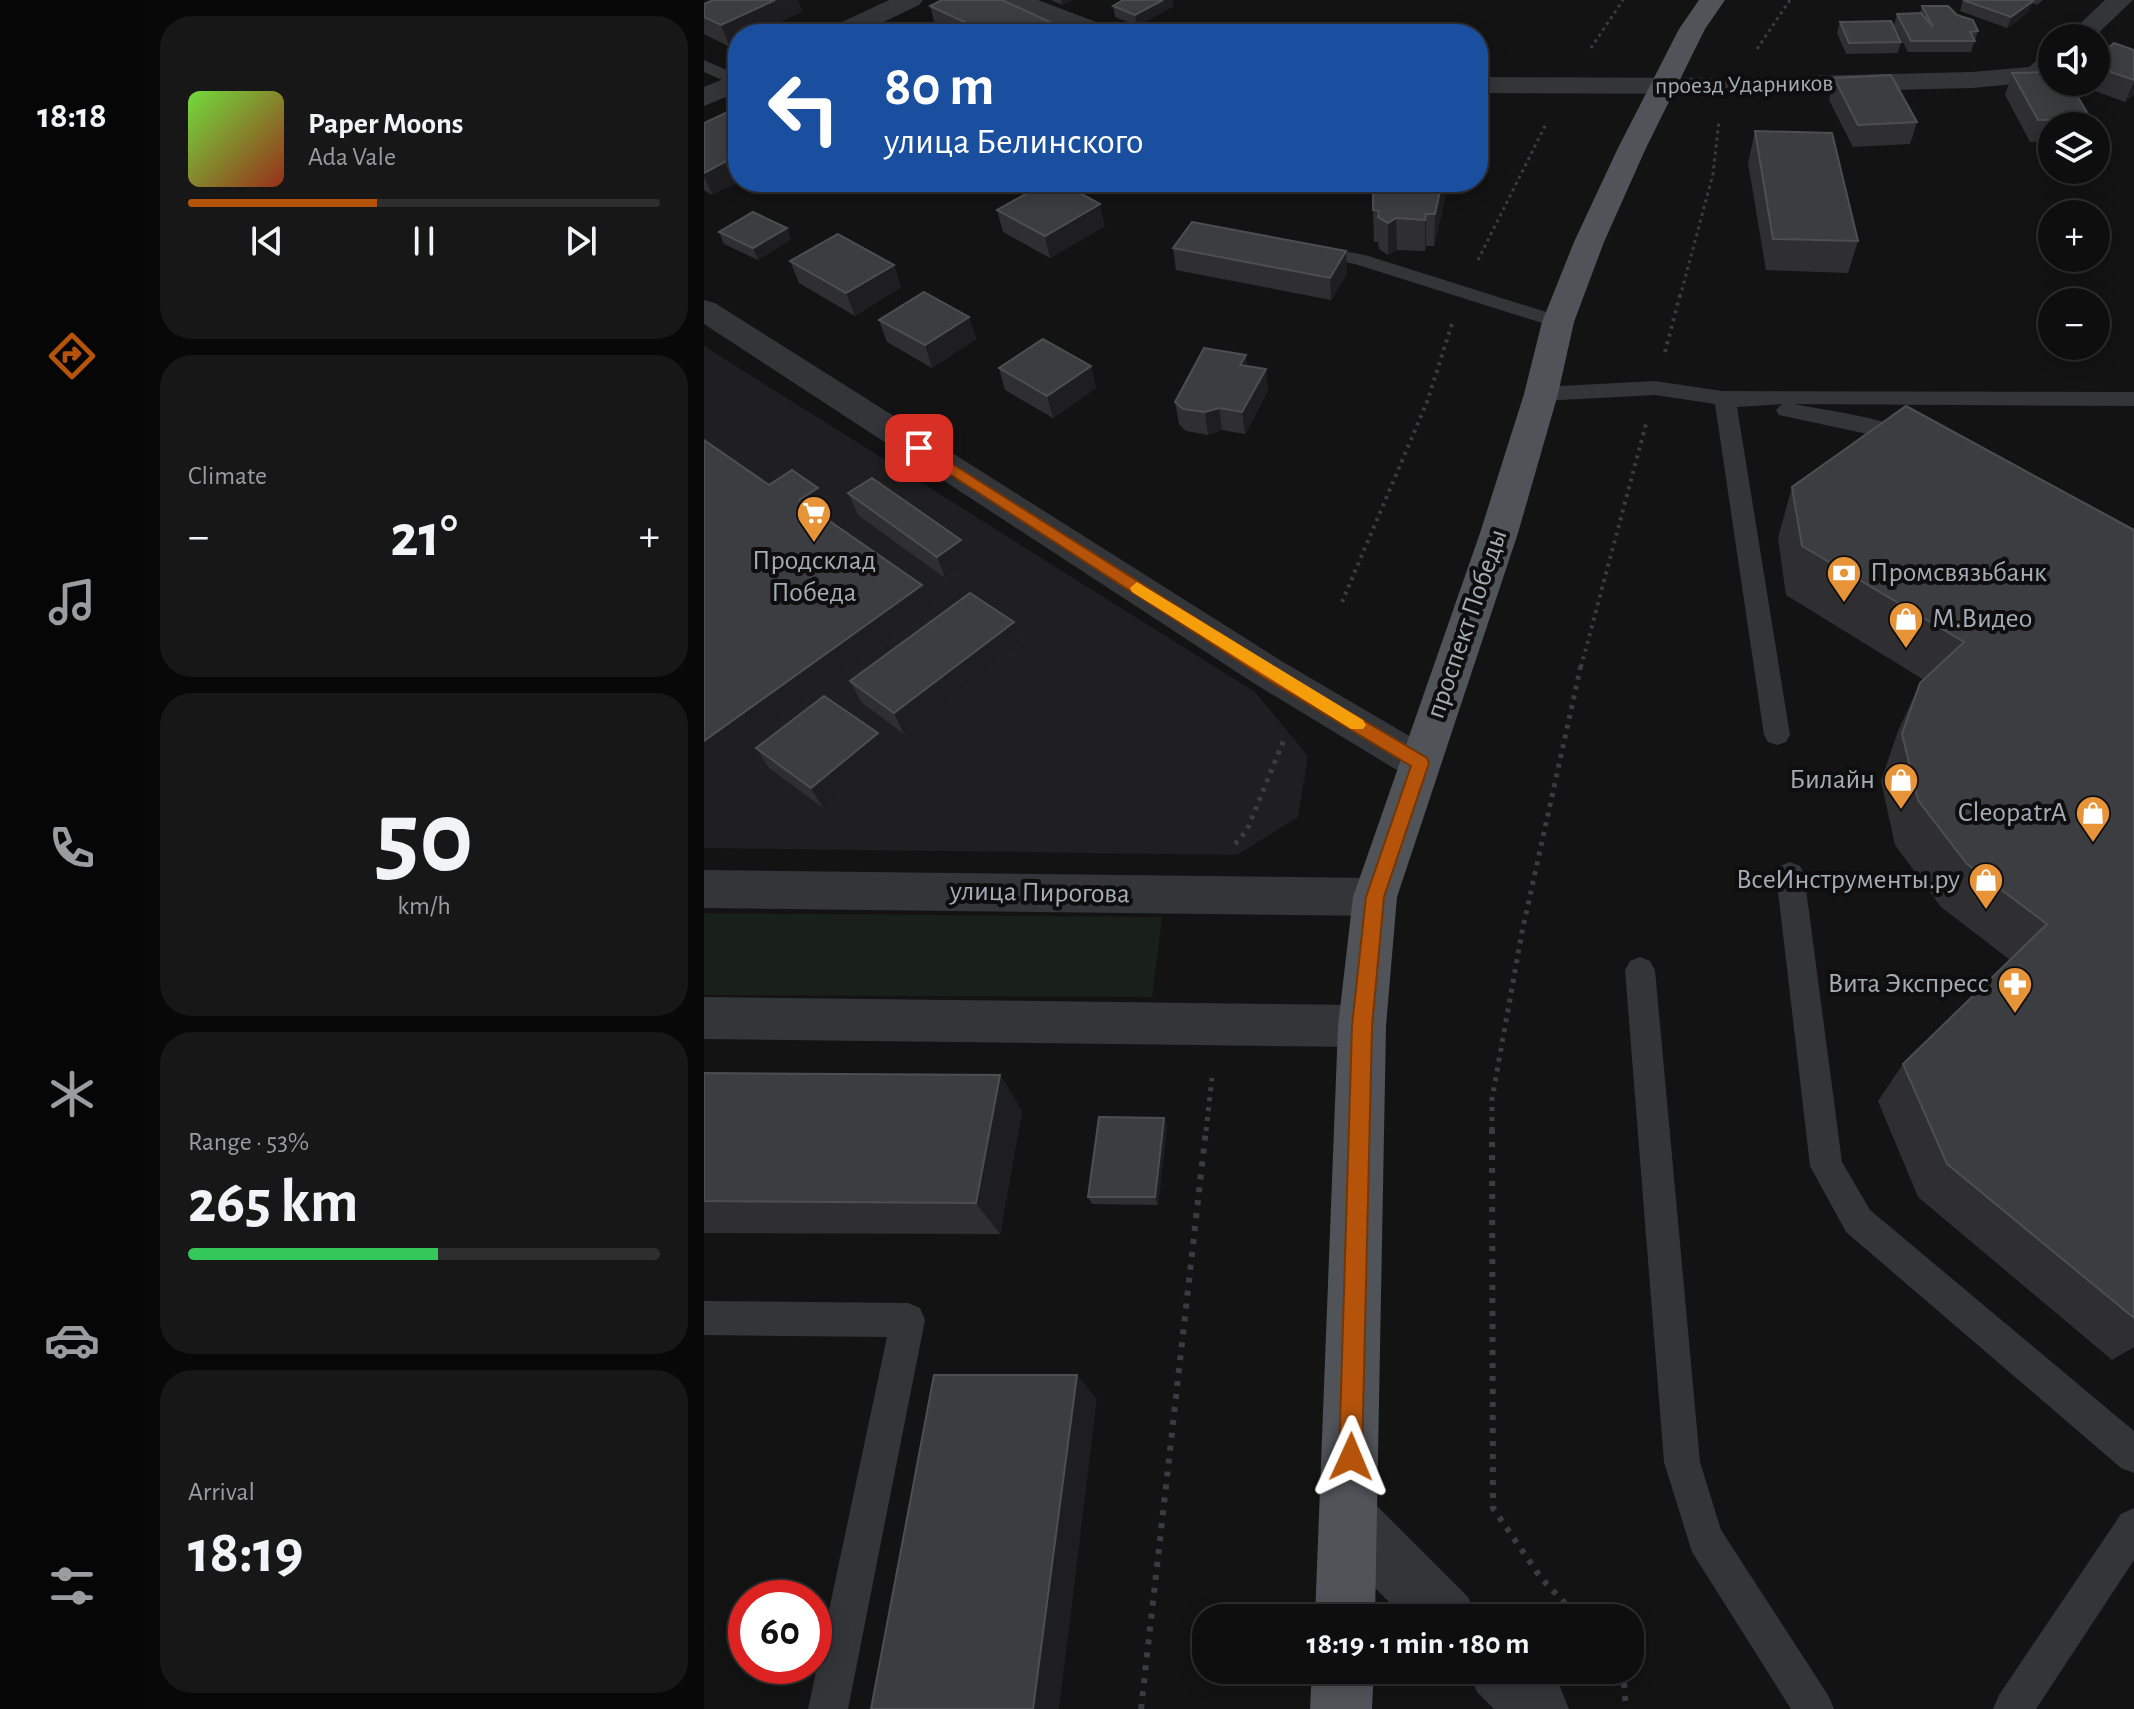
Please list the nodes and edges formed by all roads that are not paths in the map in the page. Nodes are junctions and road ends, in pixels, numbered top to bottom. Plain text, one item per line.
1 (910, 0) edge
2 (1015, 0) edge
3 (1712, 0) edge
4 (2120, 0) edge
5 (859, 24) edge
6 (1077, 24) edge
7 (2093, 24) edge
8 (704, 65) edge
9 (2038, 74) edge
10 (728, 77) edge
11 (1488, 85) edge
12 (1665, 86) junction
13 (728, 87) edge
14 (704, 98) edge
15 (1298, 249) edge
16 (704, 310) edge
17 (1558, 322) junction
18 (1541, 394) junction
19 (1725, 397) junction
20 (2134, 399) edge
21 (1932, 454) edge
22 (1777, 735) dead end
23 (1420, 763) junction
24 (1790, 874) dead end
25 (704, 889) edge
26 (1375, 897) junction
27 (1640, 970) dead end
28 (704, 1018) edge
29 (1362, 1026) junction
30 (704, 1318) edge
31 (2134, 1455) edge
32 (1349, 1520) junction
33 (2134, 1527) edge
34 (1346, 1604) edge
35 (1433, 1604) edge
36 (1342, 1684) edge
37 (1513, 1684) edge
38 (828, 1709) edge
39 (1341, 1709) edge
40 (1538, 1709) edge
41 (1814, 1709) edge
42 (2013, 1709) edge

1 - 5 street
2 - 6 street
3 - 12 main road, проспект Победы
4 - 7 street
8 - 10 lane
9 - 12 street, проезд Ударников
11 - 12 street, проезд Ударников
12 - 17 main road, проспект Победы
13 - 14 street
15 - 17 lane
16 - 23 street
17 - 18 main road, проспект Победы
18 - 19 lane
18 - 23 main road, проспект Победы
19 - 20 lane
19 - 21 lane
19 - 22 lane
23 - 26 main road, проспект Победы
24 - 31 lane
25 - 26 street, улица Пирогова
26 - 29 main road, проспект Победы
27 - 41 lane
28 - 29 street
29 - 32 main road, проспект Победы
30 - 38 lane
32 - 34 main road, проспект Победы
32 - 35 street
33 - 42 lane
36 - 39 main road
37 - 40 street

